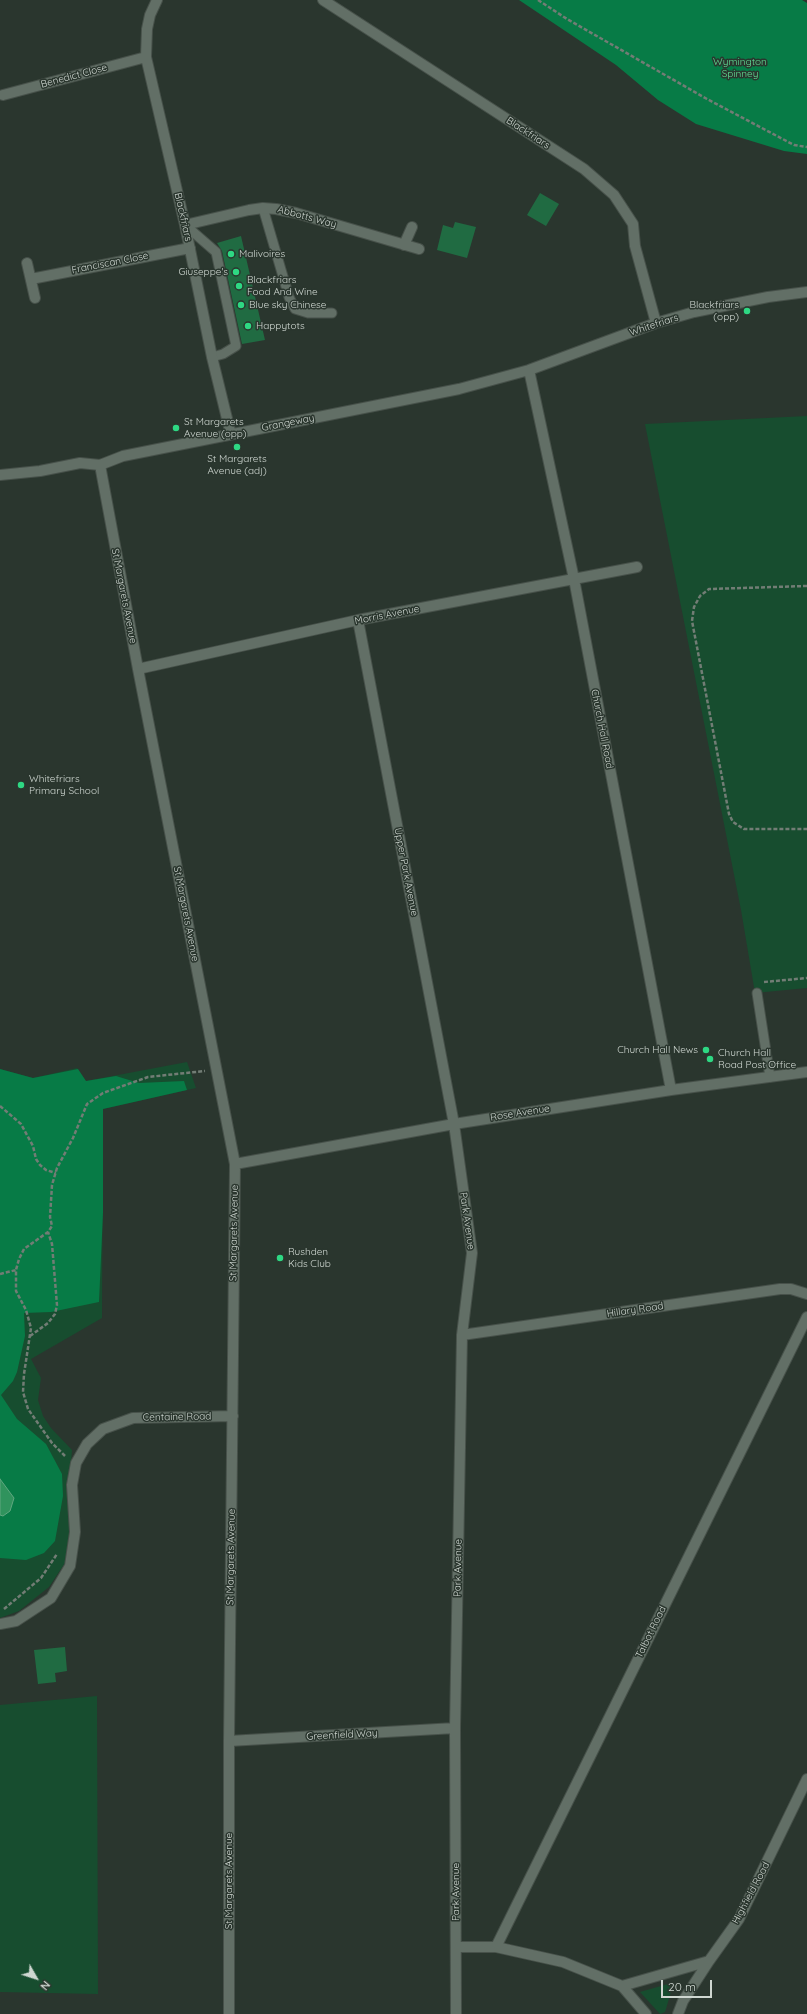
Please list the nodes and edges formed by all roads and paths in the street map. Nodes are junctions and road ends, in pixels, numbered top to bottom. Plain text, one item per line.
1 (157, 0) edge
2 (323, 0) edge
3 (538, 0) edge
4 (146, 57) junction
5 (3, 95) dead end
6 (807, 147) edge
7 (263, 208) junction
8 (185, 226) junction
9 (412, 227) dead end
10 (404, 245) junction
11 (190, 248) junction
12 (419, 249) dead end
13 (27, 263) dead end
14 (30, 279) junction
15 (807, 292) edge
16 (35, 298) dead end
17 (332, 313) dead end
18 (656, 323) junction
19 (212, 357) junction
20 (529, 370) junction
21 (231, 435) junction
22 (100, 466) junction
23 (0, 475) edge
24 (637, 567) dead end
25 (574, 579) junction
26 (807, 586) edge
27 (358, 620) junction
28 (138, 670) junction
29 (807, 829) edge
30 (807, 978) edge
31 (757, 993) joint
32 (217, 1069) junction
33 (807, 1072) edge
34 (770, 1077) junction
35 (671, 1090) junction
36 (0, 1106) edge
37 (454, 1124) junction
38 (235, 1164) junction
39 (56, 1173) junction
40 (48, 1232) junction
41 (16, 1270) junction
42 (0, 1274) edge
43 (807, 1294) edge
44 (807, 1317) edge
45 (462, 1335) junction
46 (30, 1336) junction
47 (233, 1416) junction
48 (76, 1463) junction
49 (60, 1549) dead end
50 (0, 1612) edge
51 (0, 1624) edge
52 (455, 1728) junction
53 (229, 1741) junction
54 (807, 1779) edge
55 (456, 1947) junction
56 (496, 1947) junction
57 (709, 1961) junction
58 (622, 1986) junction
59 (229, 2014) edge
60 (456, 2014) edge
61 (646, 2014) edge
62 (678, 2014) edge

1 - 4 street, Blackfriars
2 - 18 street, Blackfriars
3 - 6 path
4 - 5 street, Benedict Close
4 - 8 street, Blackfriars
7 - 8 street, Abbotts Way
7 - 10 street, Abbotts Way
7 - 17 lane
8 - 11 street, Blackfriars
8 - 19 lane
9 - 10 street
10 - 12 street, Abbotts Way
11 - 14 street, Franciscan Close
11 - 19 street, Blackfriars
13 - 14 street
14 - 16 street
15 - 18 street, Whitefriars
18 - 20 street, Whitefriars
19 - 21 street, Blackfriars
20 - 21 street, Grangeway
20 - 25 street, Church Hall Road
21 - 22 street, Grangeway
22 - 23 street
22 - 28 street, St Margarets Avenue
24 - 25 street, Morris Avenue
25 - 27 street, Morris Avenue
25 - 35 street, Church Hall Road
26 - 29 path
27 - 28 street, Morris Avenue
27 - 37 street, Upper Park Avenue
28 - 32 street, St Margarets Avenue
30 - 31 path
31 - 34 lane
32 - 38 street, St Margarets Avenue
32 - 39 path
33 - 34 street, Rose Avenue
34 - 35 street, Rose Avenue
35 - 37 street, Rose Avenue
36 - 39 path
37 - 38 street, Rose Avenue
37 - 45 street, Park Avenue
38 - 47 street, St Margarets Avenue
39 - 40 path
40 - 41 path
40 - 46 path
41 - 42 path
41 - 46 path
43 - 45 street, Hillary Road
44 - 56 street, Talbot Road
45 - 52 street, Park Avenue
46 - 48 path
47 - 48 street, Centaine Road
47 - 53 street, St Margarets Avenue
48 - 51 street, Centaine Road
49 - 50 path
52 - 53 street, Greenfield Way
52 - 55 street, Park Avenue
53 - 59 street, St Margarets Avenue
54 - 57 street, Highfield Road
55 - 56 street
55 - 60 street, Park Avenue
56 - 58 street
57 - 58 street
57 - 62 street, Highfield Road
58 - 61 street

